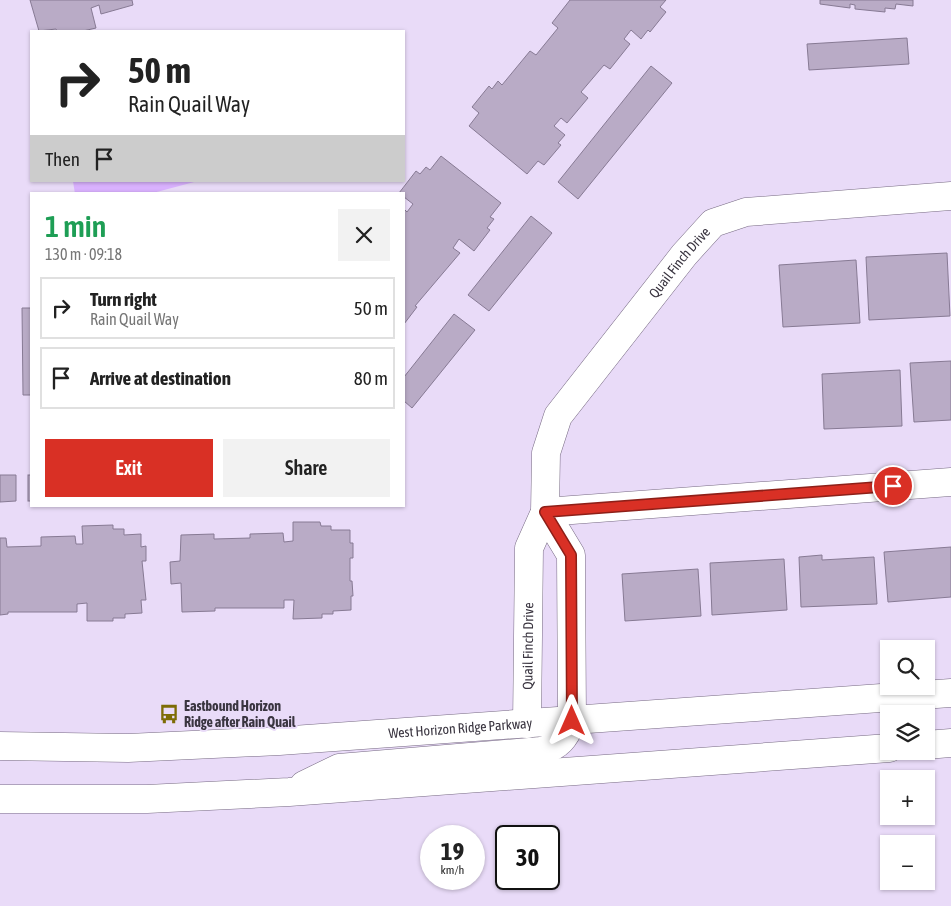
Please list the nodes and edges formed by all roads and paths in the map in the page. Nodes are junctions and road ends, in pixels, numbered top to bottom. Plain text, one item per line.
1 (951, 196) edge
2 (951, 482) edge
3 (545, 512) junction
4 (571, 590) junction
5 (528, 593) junction
6 (951, 693) edge
7 (572, 721) junction
8 (527, 724) junction
9 (951, 743) edge
10 (935, 744) edge
11 (0, 746) edge
12 (880, 749) edge
13 (289, 792) junction
14 (0, 799) edge

1 - 3 main road, Quail Finch Drive
2 - 3 main road
3 - 4 main road
3 - 5 main road, Quail Finch Drive
4 - 5 main road
4 - 7 main road
5 - 8 main road, Quail Finch Drive
6 - 7 main road, West Horizon Ridge Parkway
7 - 8 main road, West Horizon Ridge Parkway
7 - 13 main road
8 - 11 main road, West Horizon Ridge Parkway
9 - 10 main road
12 - 13 main road
13 - 14 main road

